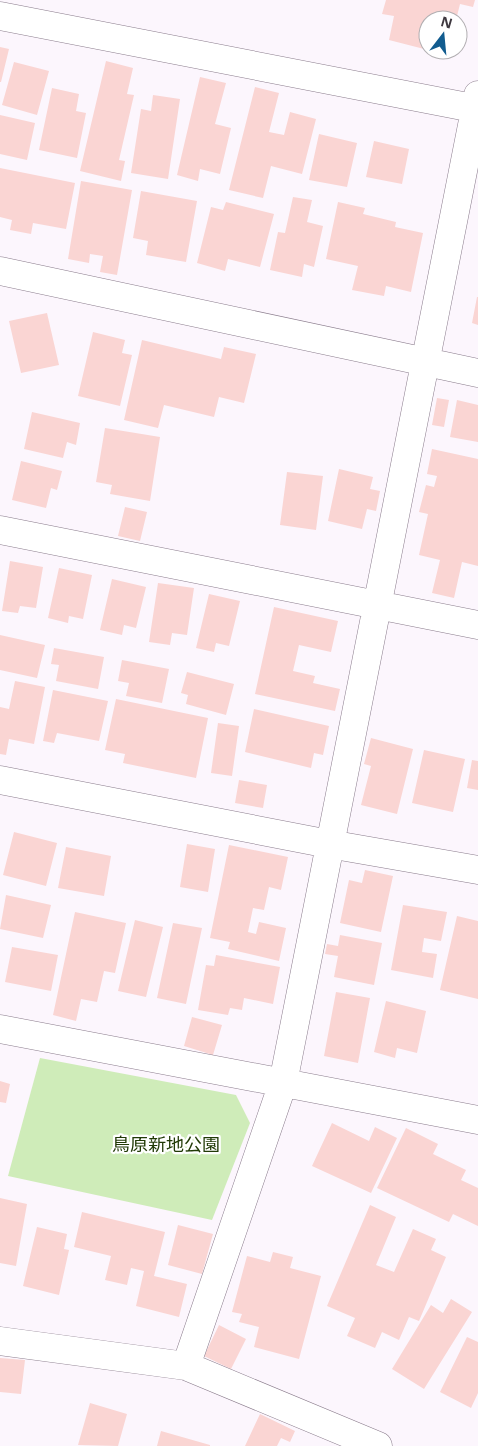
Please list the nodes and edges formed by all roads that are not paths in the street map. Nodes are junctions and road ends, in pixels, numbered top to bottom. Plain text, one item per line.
1 (0, 16) edge
2 (477, 104) edge
3 (0, 271) edge
4 (426, 363) junction
5 (478, 373) edge
6 (0, 530) edge
7 (378, 605) junction
8 (478, 625) edge
9 (0, 780) edge
10 (329, 844) junction
11 (478, 870) edge
12 (0, 1029) edge
13 (283, 1082) junction
14 (478, 1120) edge
15 (0, 1341) edge
16 (186, 1366) junction
17 (378, 1446) edge

1 - 2 street
2 - 4 street
3 - 4 street
4 - 5 street
4 - 7 street
6 - 7 street
7 - 8 street
7 - 10 street
9 - 10 street
10 - 11 street
10 - 13 street
12 - 13 street
13 - 14 street
13 - 16 street
15 - 16 street
16 - 17 street

